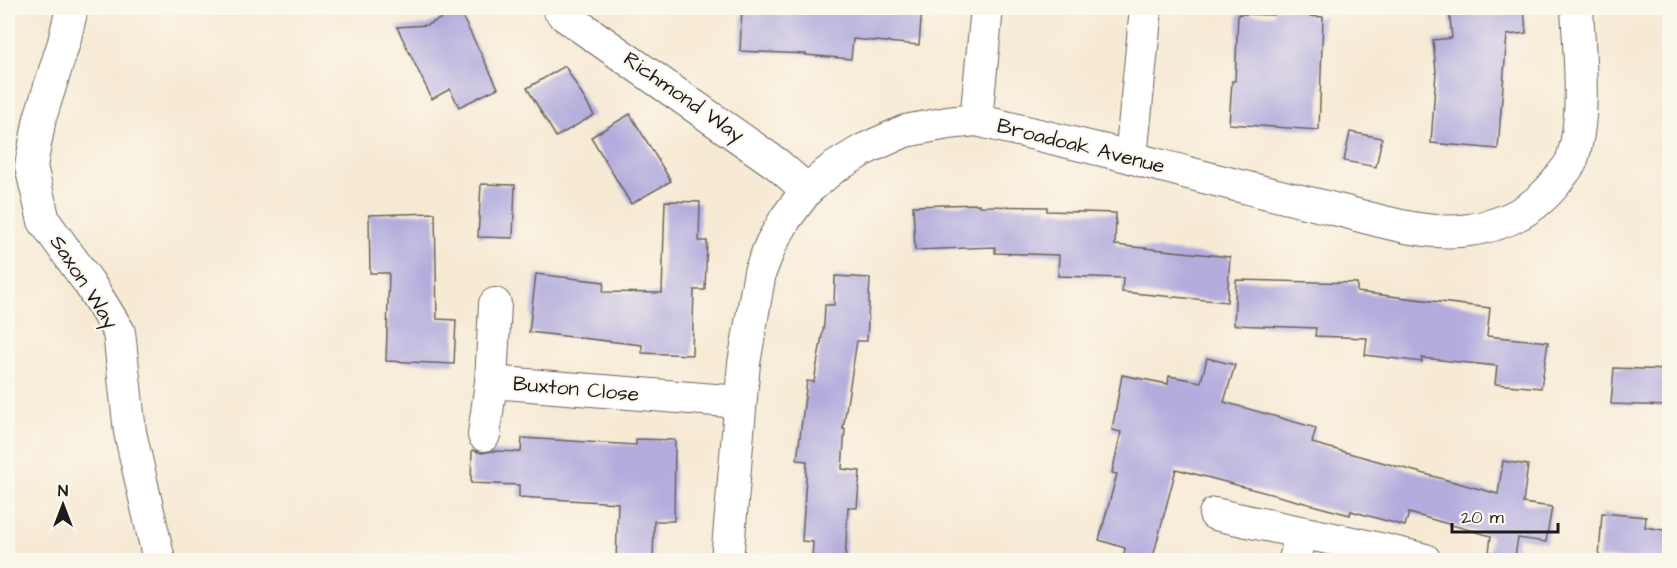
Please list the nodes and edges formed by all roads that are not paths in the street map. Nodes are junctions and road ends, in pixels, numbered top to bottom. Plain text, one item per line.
1 (72, 8) edge
2 (558, 8) edge
3 (987, 8) edge
4 (1146, 8) edge
5 (1577, 8) edge
6 (976, 120) junction
7 (1131, 157) junction
8 (807, 190) junction
9 (495, 304) dead end
10 (491, 382) junction
11 (740, 402) junction
12 (484, 435) dead end
13 (1215, 514) dead end
14 (1298, 547) edge
15 (159, 561) edge
16 (727, 561) edge
17 (1425, 561) edge

1 - 15 street, Saxon Way
2 - 8 street, Richmond Way
3 - 6 street
4 - 7 street
5 - 7 street, Broadoak Avenue
6 - 7 street, Broadoak Avenue
6 - 8 street, Broadoak Avenue
8 - 11 street, Broadoak Avenue
9 - 10 street, Buxton Close
10 - 11 street, Buxton Close
10 - 12 street
11 - 16 street, Broadoak Avenue
13 - 14 street
14 - 17 street

